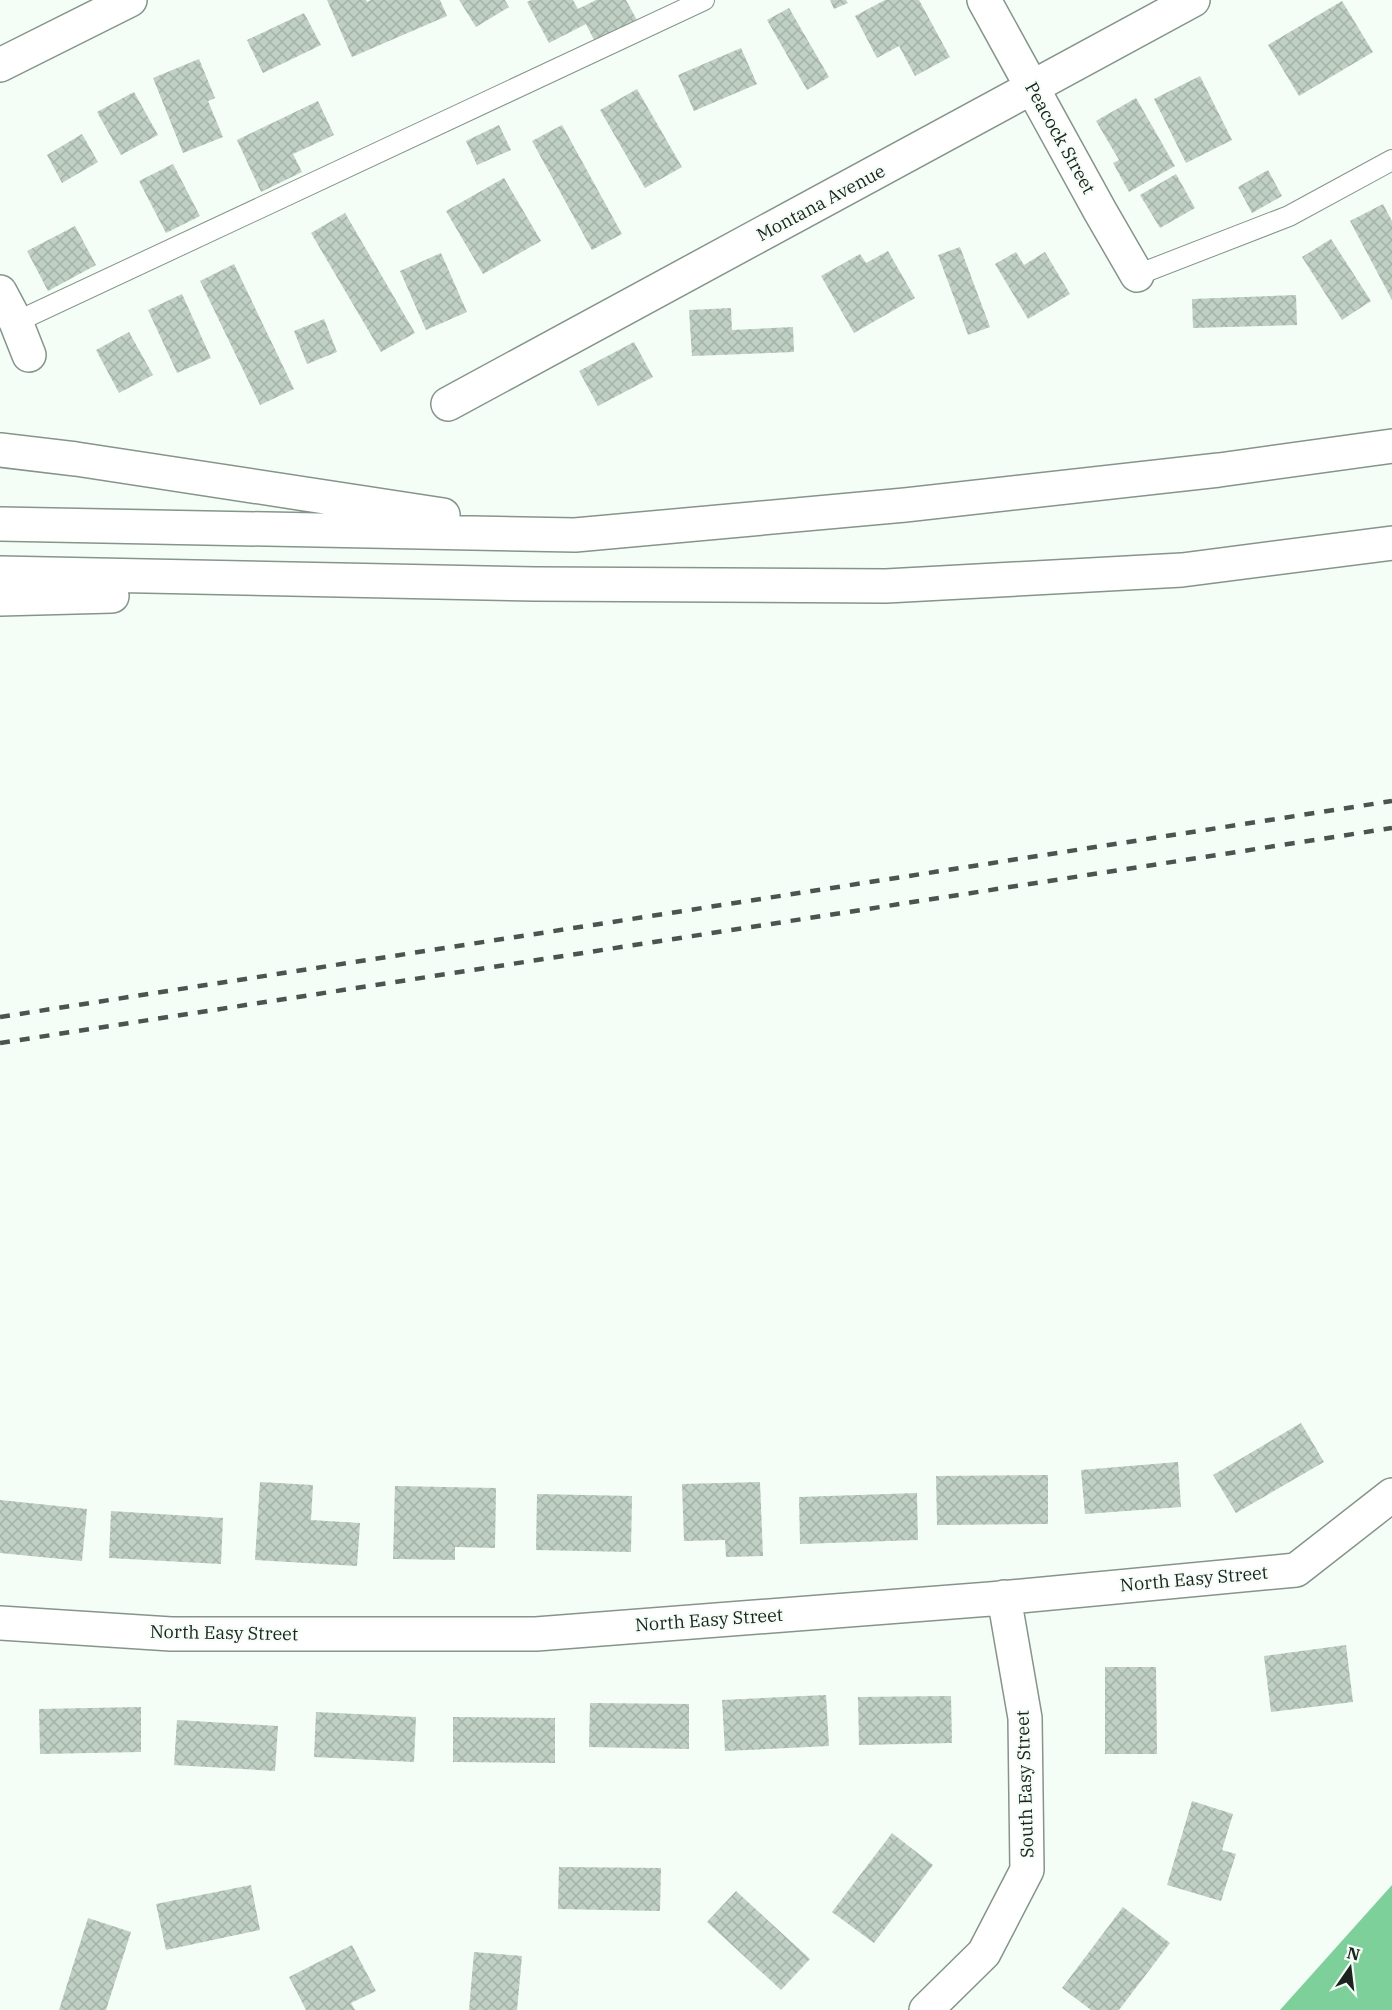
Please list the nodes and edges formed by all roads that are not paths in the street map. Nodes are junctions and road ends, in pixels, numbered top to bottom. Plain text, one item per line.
1 (130, 0) edge
2 (704, 0) edge
3 (984, 0) edge
4 (1193, 0) edge
5 (0, 65) edge
6 (1032, 88) junction
7 (1392, 160) edge
8 (1137, 275) joint
9 (0, 292) edge
10 (16, 322) junction
11 (29, 355) dead end
12 (448, 404) dead end
13 (1392, 446) edge
14 (0, 450) edge
15 (0, 524) edge
16 (575, 534) junction
17 (1392, 543) edge
18 (0, 573) edge
19 (535, 584) junction
20 (0, 599) edge
21 (1392, 1495) edge
22 (1004, 1597) junction
23 (0, 1623) edge
24 (926, 2010) edge

1 - 5 main road
2 - 10 lane
3 - 6 main road, Peacock Street
4 - 6 main road, Montana Avenue
6 - 8 main road, Peacock Street
6 - 12 main road, Montana Avenue
7 - 8 lane
9 - 10 main road
10 - 11 main road
13 - 16 main road
14 - 16 main road
15 - 16 main road
17 - 19 main road
18 - 19 main road
19 - 20 main road
21 - 22 main road, North Easy Street
22 - 23 main road, North Easy Street
22 - 24 main road, South Easy Street

